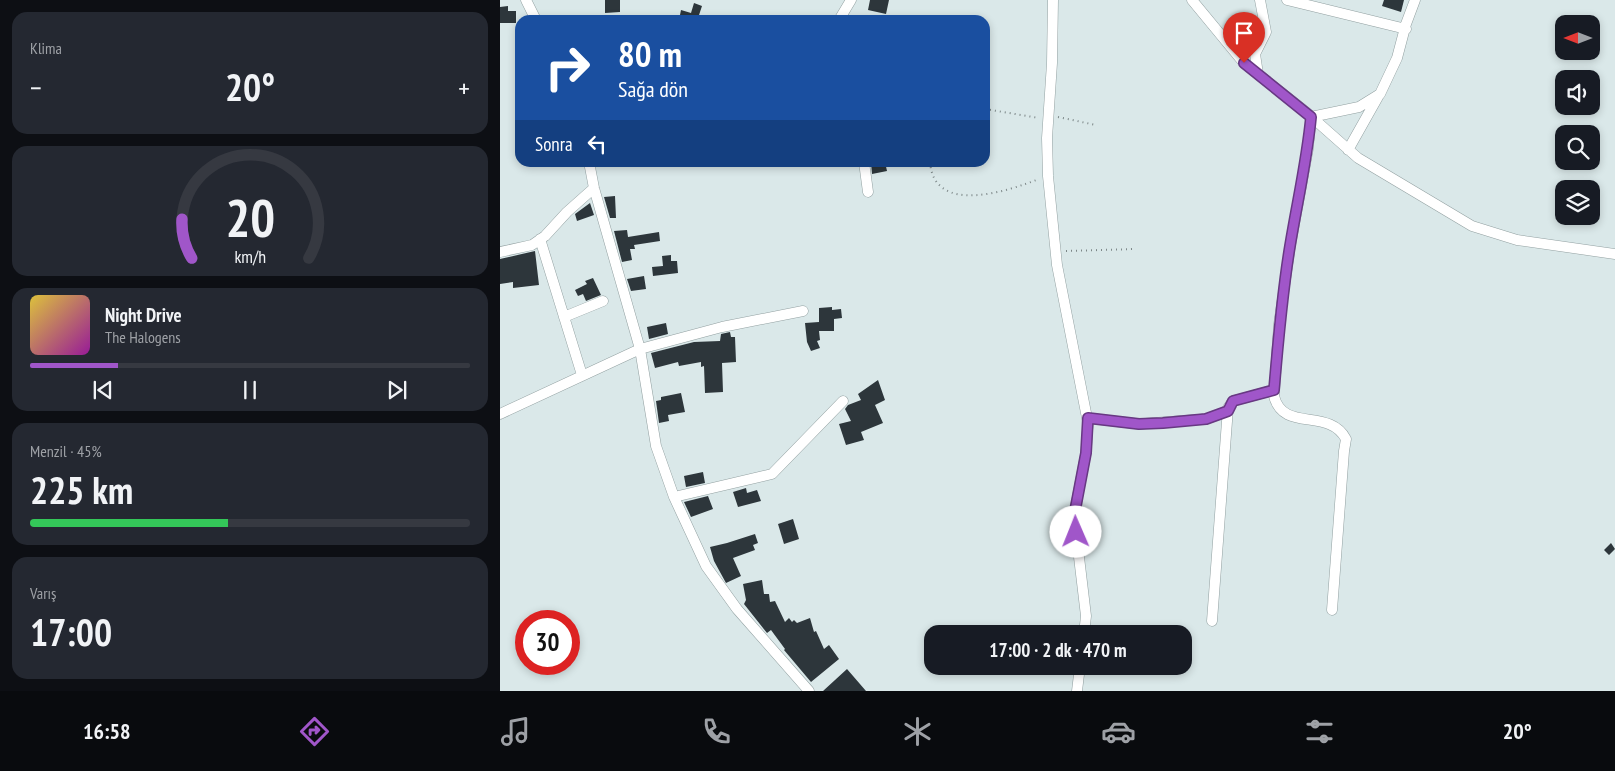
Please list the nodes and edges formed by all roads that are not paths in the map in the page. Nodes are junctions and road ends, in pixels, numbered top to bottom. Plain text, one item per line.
1 (526, 0) edge
2 (851, 0) edge
3 (1053, 0) edge
4 (1192, 0) edge
5 (1260, 0) edge
6 (1287, 0) edge
7 (1415, 0) edge
8 (534, 15) edge
9 (842, 15) edge
10 (1406, 29) junction
11 (1258, 74) junction
12 (1380, 94) junction
13 (1311, 117) junction
14 (1348, 150) junction
15 (590, 167) edge
16 (865, 167) edge
17 (594, 188) junction
18 (868, 192) dead end
19 (540, 239) junction
20 (500, 252) edge
21 (1615, 254) edge
22 (603, 301) dead end
23 (803, 311) dead end
24 (564, 317) junction
25 (640, 349) junction
26 (582, 375) junction
27 (1274, 390) junction
28 (843, 401) dead end
29 (1228, 411) junction
30 (500, 414) edge
31 (1088, 418) junction
32 (674, 497) junction
33 (1332, 610) dead end
34 (1212, 621) dead end
35 (1085, 625) edge
36 (1079, 675) edge
37 (809, 691) edge
38 (1077, 691) edge

1 - 8 street
2 - 9 street
3 - 31 street
4 - 11 street
5 - 11 street
6 - 10 street
7 - 10 street
10 - 12 street
11 - 13 street
12 - 13 street
12 - 14 street
13 - 14 street
13 - 27 street
14 - 21 street
15 - 17 street
16 - 18 street
17 - 19 street
17 - 25 street
19 - 20 street
19 - 24 street
22 - 24 street
23 - 25 street
24 - 26 street
25 - 26 street
25 - 32 street
26 - 30 street
27 - 29 street
27 - 33 street
28 - 32 street
29 - 31 street
29 - 34 street
31 - 35 street
32 - 37 street
36 - 38 street

